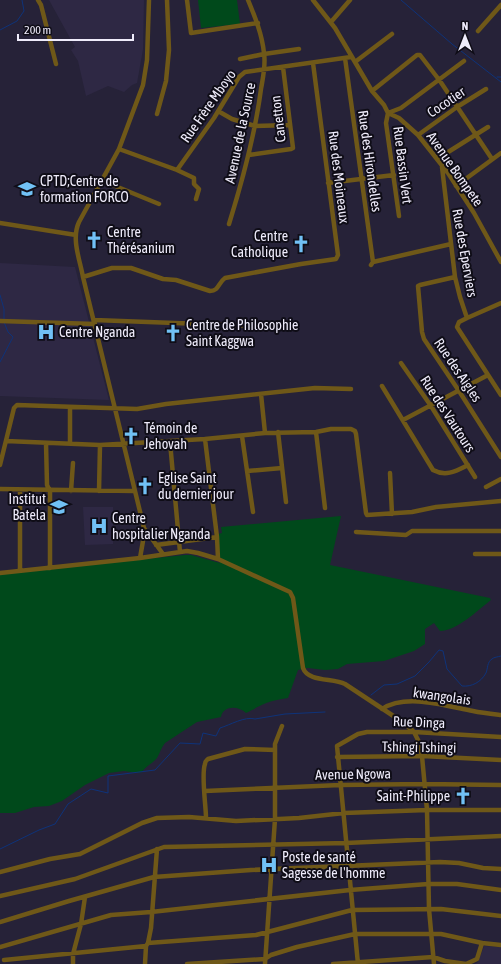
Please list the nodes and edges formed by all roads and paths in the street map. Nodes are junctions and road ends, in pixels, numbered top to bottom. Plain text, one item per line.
1 (38, 0) edge
2 (149, 0) edge
3 (167, 0) edge
4 (187, 0) edge
5 (248, 0) edge
6 (313, 0) edge
7 (350, 0) edge
8 (501, 5) edge
9 (331, 22) junction
10 (258, 23) junction
11 (478, 31) dead end
12 (392, 34) dead end
13 (299, 49) dead end
14 (264, 54) junction
15 (351, 57) junction
16 (346, 58) junction
17 (240, 59) dead end
18 (464, 61) dead end
19 (355, 62) junction
20 (313, 63) junction
21 (56, 64) dead end
22 (283, 67) junction
23 (264, 69) junction
24 (440, 81) junction
25 (486, 89) dead end
26 (372, 90) junction
27 (457, 107) junction
28 (218, 111) junction
29 (157, 114) dead end
30 (388, 114) junction
31 (290, 125) junction
32 (255, 126) junction
33 (488, 127) dead end
34 (475, 134) junction
35 (418, 135) junction
36 (118, 149) junction
37 (501, 153) edge
38 (249, 155) junction
39 (437, 159) junction
40 (492, 159) junction
41 (442, 167) junction
42 (177, 170) junction
43 (394, 175) junction
44 (361, 180) junction
45 (102, 181) junction
46 (328, 183) junction
47 (456, 186) junction
48 (196, 199) dead end
49 (159, 204) dead end
50 (399, 216) dead end
51 (0, 223) edge
52 (229, 224) dead end
53 (76, 235) junction
54 (451, 244) junction
55 (501, 262) edge
56 (83, 277) junction
57 (455, 277) junction
58 (501, 303) edge
59 (467, 318) junction
60 (3, 322) edge
61 (95, 322) junction
62 (259, 326) dead end
63 (401, 363) dead end
64 (488, 375) junction
65 (382, 386) dead end
66 (351, 389) dead end
67 (459, 391) junction
68 (261, 394) junction
69 (501, 395) edge
70 (431, 406) junction
71 (70, 408) junction
72 (114, 409) junction
73 (403, 420) junction
74 (278, 432) junction
75 (316, 432) junction
76 (265, 433) junction
77 (242, 436) junction
78 (205, 439) junction
79 (6, 441) junction
80 (170, 442) junction
81 (46, 443) junction
82 (70, 443) junction
83 (100, 444) junction
84 (123, 444) junction
85 (501, 457) edge
86 (73, 463) dead end
87 (0, 464) edge
88 (468, 465) junction
89 (282, 468) junction
90 (247, 471) junction
91 (390, 473) dead end
92 (475, 477) dead end
93 (501, 479) edge
94 (486, 487) dead end
95 (0, 489) edge
96 (20, 490) junction
97 (50, 490) junction
98 (71, 491) junction
99 (99, 491) junction
100 (134, 491) junction
101 (501, 501) edge
102 (286, 502) dead end
103 (325, 508) dead end
104 (253, 512) dead end
105 (392, 514) junction
106 (144, 528) junction
107 (501, 531) edge
108 (356, 532) dead end
109 (217, 536) junction
110 (179, 542) junction
111 (156, 545) junction
112 (180, 552) junction
113 (163, 554) junction
114 (475, 554) dead end
115 (501, 554) edge
116 (140, 558) junction
117 (218, 559) junction
118 (50, 568) junction
119 (20, 570) junction
120 (0, 573) edge
121 (382, 709) junction
122 (501, 715) edge
123 (282, 726) dead end
124 (414, 732) junction
125 (501, 737) edge
126 (275, 750) junction
127 (422, 756) junction
128 (337, 757) junction
129 (501, 760) edge
130 (424, 784) junction
131 (340, 785) junction
132 (501, 785) edge
133 (275, 788) junction
134 (205, 791) junction
135 (427, 810) junction
136 (501, 810) edge
137 (344, 813) junction
138 (206, 818) junction
139 (275, 819) junction
140 (501, 836) edge
141 (428, 839) junction
142 (346, 843) junction
143 (273, 844) junction
144 (157, 849) junction
145 (428, 863) junction
146 (348, 866) junction
147 (501, 869) edge
148 (271, 870) junction
149 (0, 872) edge
150 (154, 877) junction
151 (428, 884) junction
152 (350, 890) junction
153 (501, 890) edge
154 (0, 896) edge
155 (85, 897) junction
156 (269, 900) junction
157 (429, 909) junction
158 (352, 910) junction
159 (151, 912) junction
160 (501, 916) edge
161 (0, 922) edge
162 (81, 924) junction
163 (268, 933) junction
164 (355, 934) junction
165 (432, 934) junction
166 (147, 944) junction
167 (482, 944) junction
168 (501, 945) edge
169 (0, 947) edge
170 (75, 953) junction
171 (433, 957) junction
172 (4, 960) dead end
173 (265, 961) edge
174 (358, 963) edge
175 (73, 964) edge
176 (145, 964) edge
177 (187, 964) edge
178 (334, 964) edge
179 (434, 964) edge
180 (466, 964) edge

1 - 21 street
2 - 36 street
3 - 29 street
4 - 10 street
5 - 10 street, Avenue de la Source
6 - 9 street, Avenue Bompete
7 - 9 street
8 - 11 street
9 - 15 street, Avenue Bompete
10 - 14 street, Avenue de la Source
12 - 19 street
13 - 14 street
14 - 17 street
14 - 23 street, Avenue de la Source
15 - 16 street, Rue Frère Mboyo
15 - 19 street, Avenue Bompete
16 - 20 street, Rue Frère Mboyo
16 - 44 street, Rue des Hirondelles
18 - 24 street, Rue Bassin Vert
19 - 26 street, Avenue Bompete
20 - 22 street, Rue Frère Mboyo
20 - 46 street, Rue des Moineaux
22 - 23 street, Rue Frère Mboyo
22 - 31 street, Canetton
23 - 28 street, Rue Frère Mboyo
23 - 32 street, Avenue de la Source
24 - 26 street
24 - 27 street
24 - 30 street, Rue Bassin Vert
25 - 27 street, Cocotier
26 - 30 street, Avenue Bompete
27 - 34 street
27 - 35 street, Cocotier
28 - 32 street
28 - 42 street, Rue Frère Mboyo
30 - 35 street, Avenue Bompete
30 - 43 street, Rue Bassin Vert
31 - 32 street
31 - 38 street, Canetton
32 - 38 street, Avenue de la Source
33 - 34 street
34 - 39 street
34 - 40 street
35 - 39 street, Avenue Bompete
36 - 42 street
36 - 45 street
37 - 40 street
38 - 52 street, Avenue de la Source
39 - 41 street, Avenue Bompete
40 - 47 street
41 - 47 street, Avenue Bompete
41 - 54 street, Rue des Eperviers
42 - 48 street
43 - 44 street
43 - 50 street, Rue Bassin Vert
44 - 46 street
44 - 54 street, Rue des Hirondelles
45 - 49 street
45 - 53 street
46 - 56 street, Rue des Moineaux
47 - 55 street, Avenue Bompete
51 - 53 street
53 - 56 street
54 - 57 street, Rue des Eperviers
56 - 61 street
57 - 59 street, Rue des Eperviers
57 - 67 street, Rue des Aigles
58 - 59 street
59 - 64 street, Rue des Eperviers
60 - 61 street
61 - 62 street
61 - 72 street
63 - 70 street, Rue des Vautours
64 - 67 street
64 - 69 street, Rue des Eperviers
65 - 73 street
66 - 68 street
67 - 70 street
67 - 85 street, Rue des Aigles
68 - 72 street
68 - 76 street
70 - 73 street
70 - 88 street, Rue des Vautours
71 - 72 street
71 - 79 street
71 - 82 street
72 - 84 street
73 - 88 street
74 - 75 street
74 - 76 street
74 - 89 street
75 - 103 street
75 - 105 street
76 - 77 street
77 - 78 street
77 - 90 street
78 - 80 street
78 - 109 street
79 - 81 street
79 - 87 street
80 - 84 street
80 - 110 street
81 - 82 street
81 - 97 street
82 - 83 street
83 - 84 street
83 - 99 street
84 - 100 street
86 - 98 street
88 - 92 street, Rue des Vautours
89 - 90 street
89 - 102 street
90 - 104 street
91 - 105 street
93 - 94 street
95 - 96 street
96 - 97 street
96 - 119 street
97 - 98 street
97 - 118 street
98 - 99 street
99 - 100 street
100 - 106 street
101 - 105 street
106 - 111 street
106 - 116 street
107 - 108 street
109 - 110 street
109 - 117 street
110 - 111 street
110 - 112 street
111 - 113 street
112 - 113 street
112 - 117 street
113 - 116 street
114 - 115 street
116 - 118 street
117 - 121 street
118 - 119 street
119 - 120 street
121 - 122 street, kwangolais
121 - 124 street
123 - 126 street
124 - 125 street, Rue Dinga
124 - 127 street
124 - 128 street, Rue Dinga
126 - 133 street
126 - 134 street
127 - 128 street, Tshingi Tshingi
127 - 129 street, Tshingi Tshingi
127 - 130 street
128 - 131 street
130 - 131 street, Avenue Ngowa
130 - 132 street, Avenue Ngowa
130 - 135 street
131 - 133 street, Avenue Ngowa
131 - 137 street
133 - 134 street, Avenue Ngowa
133 - 139 street
134 - 138 street
135 - 136 street
135 - 137 street
135 - 141 street
137 - 139 street
137 - 142 street
138 - 139 street
138 - 149 street
139 - 143 street
140 - 141 street
141 - 142 street
141 - 145 street
142 - 143 street
142 - 146 street
143 - 144 street
143 - 148 street
144 - 150 street
144 - 154 street
145 - 146 street
145 - 147 street
145 - 151 street
146 - 148 street
146 - 152 street
148 - 150 street
148 - 156 street
150 - 155 street
150 - 159 street
151 - 152 street
151 - 153 street
151 - 157 street
152 - 156 street
152 - 158 street
155 - 161 street
155 - 162 street
156 - 159 street
156 - 163 street
157 - 158 street
157 - 160 street
157 - 165 street
158 - 163 street
158 - 164 street
159 - 162 street
159 - 166 street
162 - 169 street
162 - 170 street
163 - 166 street
163 - 173 street
164 - 165 street
164 - 173 street
164 - 174 street
165 - 167 street
165 - 171 street
166 - 170 street
166 - 176 street
167 - 168 street
167 - 180 street
170 - 172 street
170 - 175 street
171 - 174 street
171 - 179 street
171 - 180 street
173 - 177 street
174 - 178 street

